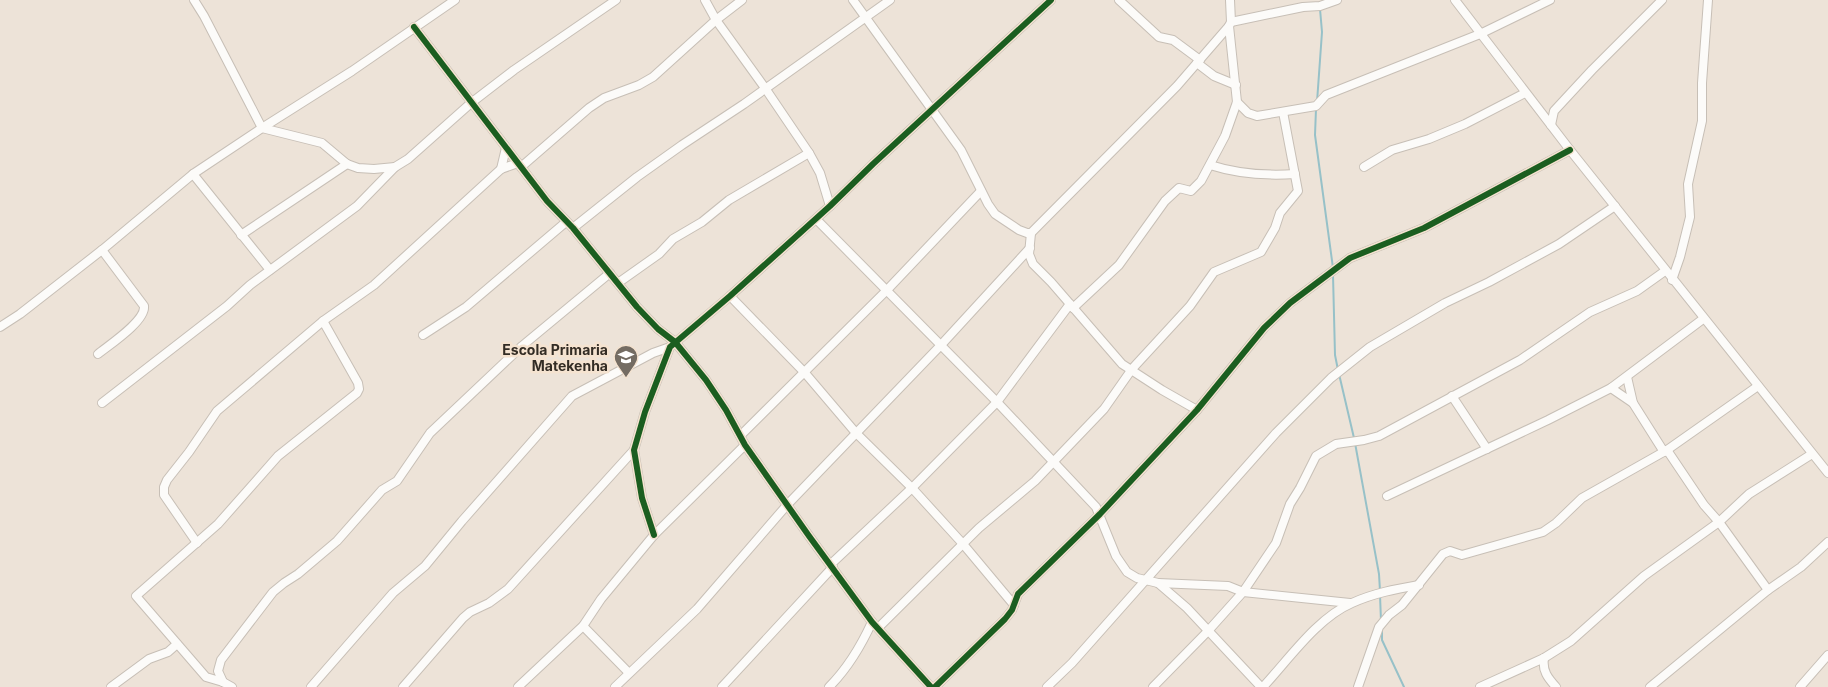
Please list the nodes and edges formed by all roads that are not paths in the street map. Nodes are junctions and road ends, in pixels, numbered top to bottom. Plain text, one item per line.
1 (194, 0) edge
2 (455, 0) edge
3 (616, 0) edge
4 (705, 0) edge
5 (742, 0) edge
6 (853, 0) edge
7 (890, 0) edge
8 (1052, 0) edge
9 (1118, 0) edge
10 (1230, 0) edge
11 (1337, 0) edge
12 (1455, 0) edge
13 (1550, 0) edge
14 (1662, 0) edge
15 (1708, 0) edge
16 (866, 18) junction
17 (716, 20) junction
18 (1230, 24) junction
19 (414, 27) junction
20 (1480, 34) junction
21 (1198, 62) junction
22 (1236, 85) junction
23 (765, 88) junction
24 (1525, 93) junction
25 (1237, 102) junction
26 (471, 103) junction
27 (931, 110) junction
28 (1541, 111) junction
29 (1554, 111) junction
30 (1283, 112) junction
31 (1551, 125) junction
32 (262, 128) junction
33 (506, 148) junction
34 (1570, 150) junction
35 (809, 153) junction
36 (347, 164) junction
37 (520, 165) junction
38 (1210, 165) junction
39 (1364, 167) dead end
40 (395, 168) junction
41 (502, 169) junction
42 (193, 174) junction
43 (1295, 174) junction
44 (981, 191) junction
45 (830, 206) junction
46 (1615, 206) junction
47 (816, 218) junction
48 (566, 222) junction
49 (573, 228) junction
50 (1032, 233) junction
51 (241, 235) junction
52 (1030, 248) junction
53 (102, 250) junction
54 (270, 270) junction
55 (1665, 271) junction
56 (610, 273) junction
57 (1672, 280) junction
58 (618, 282) junction
59 (887, 290) junction
60 (730, 296) junction
61 (1072, 306) junction
62 (1704, 319) junction
63 (323, 321) junction
64 (0, 327) edge
65 (423, 335) dead end
66 (673, 345) junction
67 (941, 345) junction
68 (98, 354) dead end
69 (1132, 369) junction
70 (804, 373) junction
71 (1627, 377) junction
72 (1758, 386) junction
73 (1611, 388) junction
74 (1452, 396) junction
75 (997, 402) junction
76 (1633, 403) junction
77 (102, 404) dead end
78 (1197, 410) junction
79 (856, 433) junction
80 (741, 435) junction
81 (745, 445) junction
82 (1487, 449) junction
83 (634, 450) junction
84 (1665, 451) junction
85 (1812, 454) junction
86 (1054, 461) junction
87 (1828, 473) edge
88 (912, 488) junction
89 (1387, 496) dead end
90 (787, 504) junction
91 (1100, 514) junction
92 (1719, 522) junction
93 (654, 535) junction
94 (1828, 542) edge
95 (197, 543) junction
96 (963, 544) junction
97 (832, 566) junction
98 (1146, 580) junction
99 (1158, 583) junction
100 (1419, 584) junction
101 (1768, 590) junction
102 (1243, 592) junction
103 (1350, 603) junction
104 (1014, 605) junction
105 (875, 625) junction
106 (583, 626) junction
107 (1208, 631) junction
108 (177, 644) junction
109 (1828, 655) edge
110 (1544, 658) junction
111 (629, 673) junction
112 (223, 682) junction
113 (111, 687) edge
114 (232, 687) edge
115 (311, 687) edge
116 (403, 687) edge
117 (518, 687) edge
118 (615, 687) edge
119 (722, 687) edge
120 (829, 687) edge
121 (933, 687) edge
122 (1046, 687) edge
123 (1154, 687) edge
124 (1262, 687) edge
125 (1358, 687) edge
126 (1480, 687) edge
127 (1556, 687) edge
128 (1650, 687) edge
129 (1800, 687) edge

1 - 32 street
2 - 19 street
3 - 26 street
4 - 17 street
5 - 17 street
6 - 16 street
7 - 16 street
8 - 27 street
9 - 21 street
10 - 18 street
11 - 18 street
12 - 20 street
13 - 20 street
14 - 29 street
15 - 57 street
16 - 23 street
16 - 27 street
17 - 23 street
17 - 37 street
18 - 21 street
18 - 22 street
19 - 26 street
19 - 32 street
20 - 24 street
20 - 30 street
21 - 22 street
21 - 50 street
22 - 25 street
23 - 35 street
23 - 49 street
24 - 28 street
24 - 39 street
25 - 30 street
25 - 38 street
26 - 33 street
26 - 40 street
27 - 44 street
27 - 45 street
28 - 29 street
28 - 31 street
29 - 31 street
30 - 43 street
31 - 34 street
32 - 36 street
32 - 42 street
33 - 37 street
33 - 41 street
34 - 46 street
34 - 78 street
35 - 45 street
35 - 58 street
36 - 40 street
36 - 51 street
37 - 41 street
37 - 48 street
38 - 43 street
38 - 61 street
40 - 54 street
41 - 63 street
42 - 51 street
42 - 53 street
43 - 69 street
44 - 50 street
44 - 59 street
45 - 47 street
46 - 55 street
46 - 98 street
47 - 59 street
47 - 60 street
48 - 49 street
48 - 65 street
49 - 56 street
50 - 52 street
51 - 54 street
52 - 61 street
52 - 67 street
53 - 64 street
53 - 68 street
54 - 77 street
55 - 57 street
55 - 74 street
56 - 58 street
56 - 112 street
57 - 62 street
58 - 66 street
59 - 67 street
59 - 70 street
60 - 66 street
60 - 70 street
61 - 69 street
61 - 75 street
62 - 71 street
62 - 72 street
63 - 95 street
63 - 95 street
66 - 80 street
66 - 83 street
66 - 115 street
67 - 75 street
67 - 79 street
69 - 78 street
69 - 86 street
70 - 79 street
70 - 80 street
71 - 73 street
71 - 76 street
72 - 84 street
72 - 85 street
73 - 76 street
73 - 82 street
74 - 82 street
74 - 102 street
75 - 86 street
75 - 88 street
76 - 84 street
78 - 91 street
79 - 88 street
79 - 90 street
80 - 81 street
81 - 90 street
81 - 93 street
82 - 89 street
83 - 93 street
83 - 116 street
84 - 92 street
84 - 100 street
85 - 87 street
85 - 92 street
86 - 91 street
86 - 96 street
88 - 96 street
88 - 97 street
90 - 97 street
90 - 111 street
91 - 98 street
91 - 104 street
92 - 101 street
92 - 110 street
93 - 106 street
94 - 101 street
95 - 108 street
96 - 104 street
96 - 105 street
97 - 105 street
97 - 119 street
98 - 99 street
98 - 122 street
99 - 102 street
99 - 107 street
100 - 103 street
100 - 125 street
101 - 128 street
102 - 103 street
102 - 107 street
103 - 124 street
104 - 121 street
105 - 120 street
105 - 121 street
106 - 111 street
106 - 117 street
107 - 123 street
107 - 124 street
108 - 112 street
108 - 113 street
109 - 129 street
110 - 126 street
110 - 127 street
111 - 118 street
112 - 114 street

